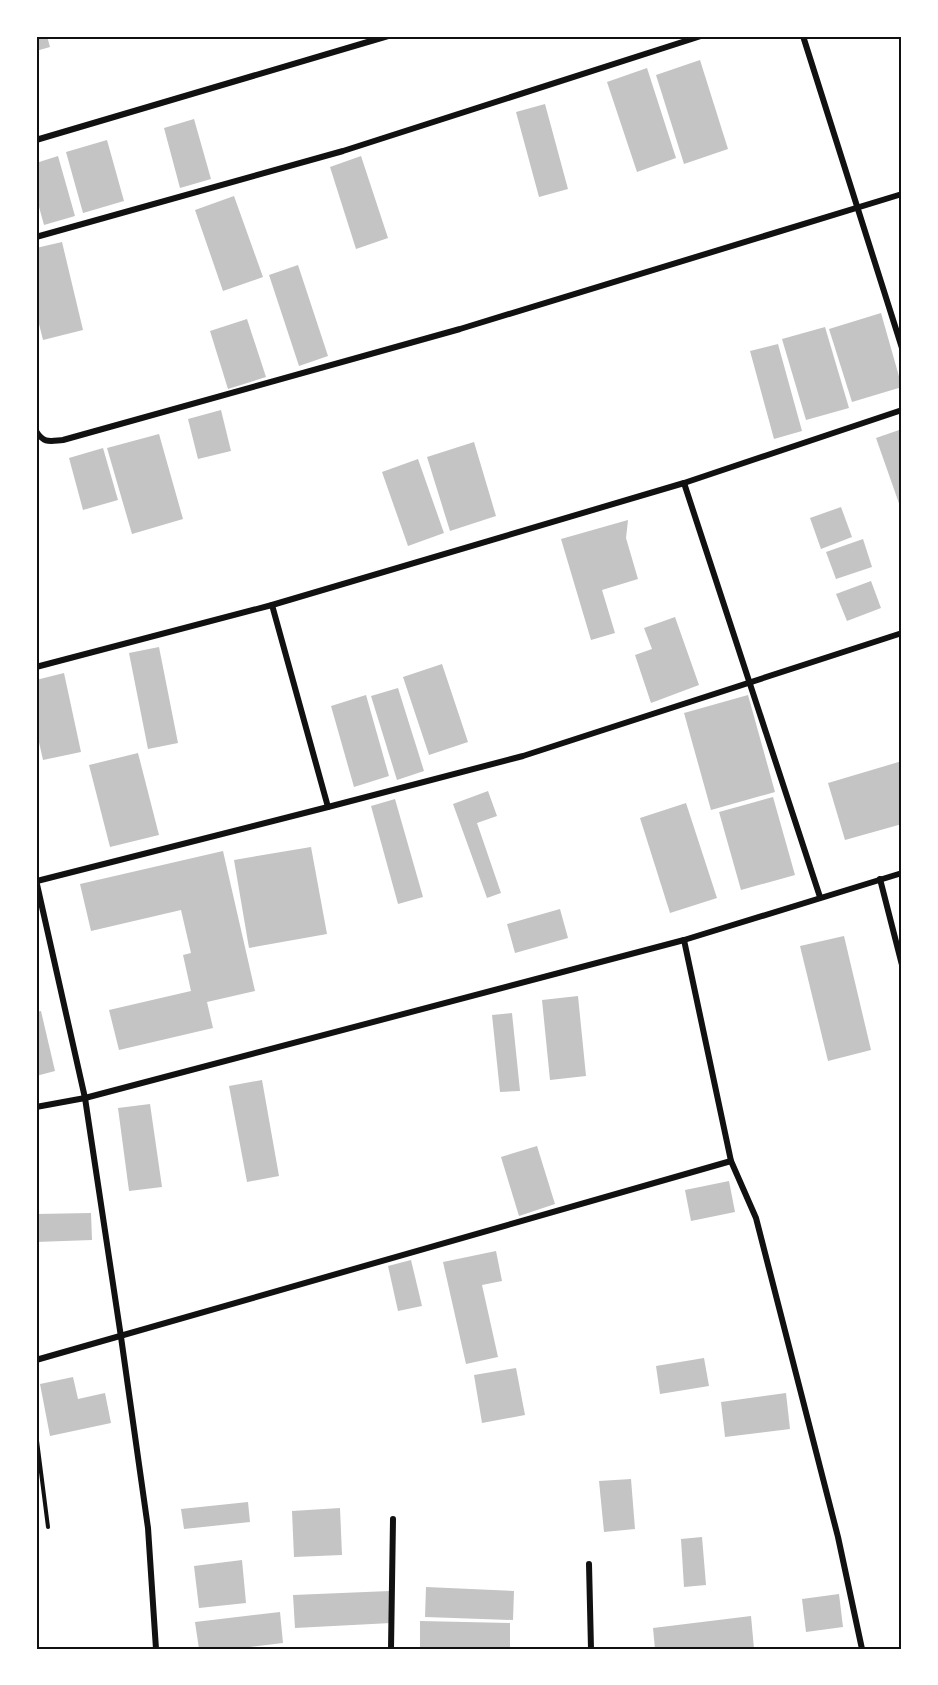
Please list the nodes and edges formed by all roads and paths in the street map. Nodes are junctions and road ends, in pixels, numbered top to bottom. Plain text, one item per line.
1 (388, 36) edge
2 (701, 36) edge
3 (804, 36) edge
4 (36, 140) edge
5 (902, 194) edge
6 (859, 207) junction
7 (36, 237) edge
8 (902, 348) edge
9 (902, 410) edge
10 (36, 431) edge
11 (684, 483) junction
12 (272, 604) junction
13 (902, 633) edge
14 (36, 667) edge
15 (750, 682) junction
16 (328, 807) junction
17 (902, 873) edge
18 (880, 879) junction
19 (37, 880) edge
20 (820, 897) junction
21 (684, 940) junction
22 (902, 965) edge
23 (85, 1098) junction
24 (36, 1107) edge
25 (731, 1161) junction
26 (121, 1337) junction
27 (36, 1360) edge
28 (36, 1433) edge
29 (393, 1520) dead end
30 (48, 1527) dead end
31 (589, 1564) dead end
32 (156, 1649) edge
33 (391, 1649) edge
34 (591, 1649) edge
35 (862, 1649) edge

1 - 4 street
2 - 7 street
3 - 6 street
5 - 6 street
6 - 8 street
6 - 10 street
9 - 11 street
11 - 12 street
11 - 15 street
12 - 14 street
12 - 16 street
13 - 15 street
15 - 16 street
15 - 20 street
16 - 19 street
17 - 18 street
18 - 20 street
18 - 22 street
19 - 23 street
20 - 21 street
21 - 23 street
21 - 25 street
23 - 24 street
23 - 26 street
25 - 26 street
25 - 35 street
26 - 27 street
26 - 32 street
28 - 30 path
29 - 33 street
31 - 34 street

